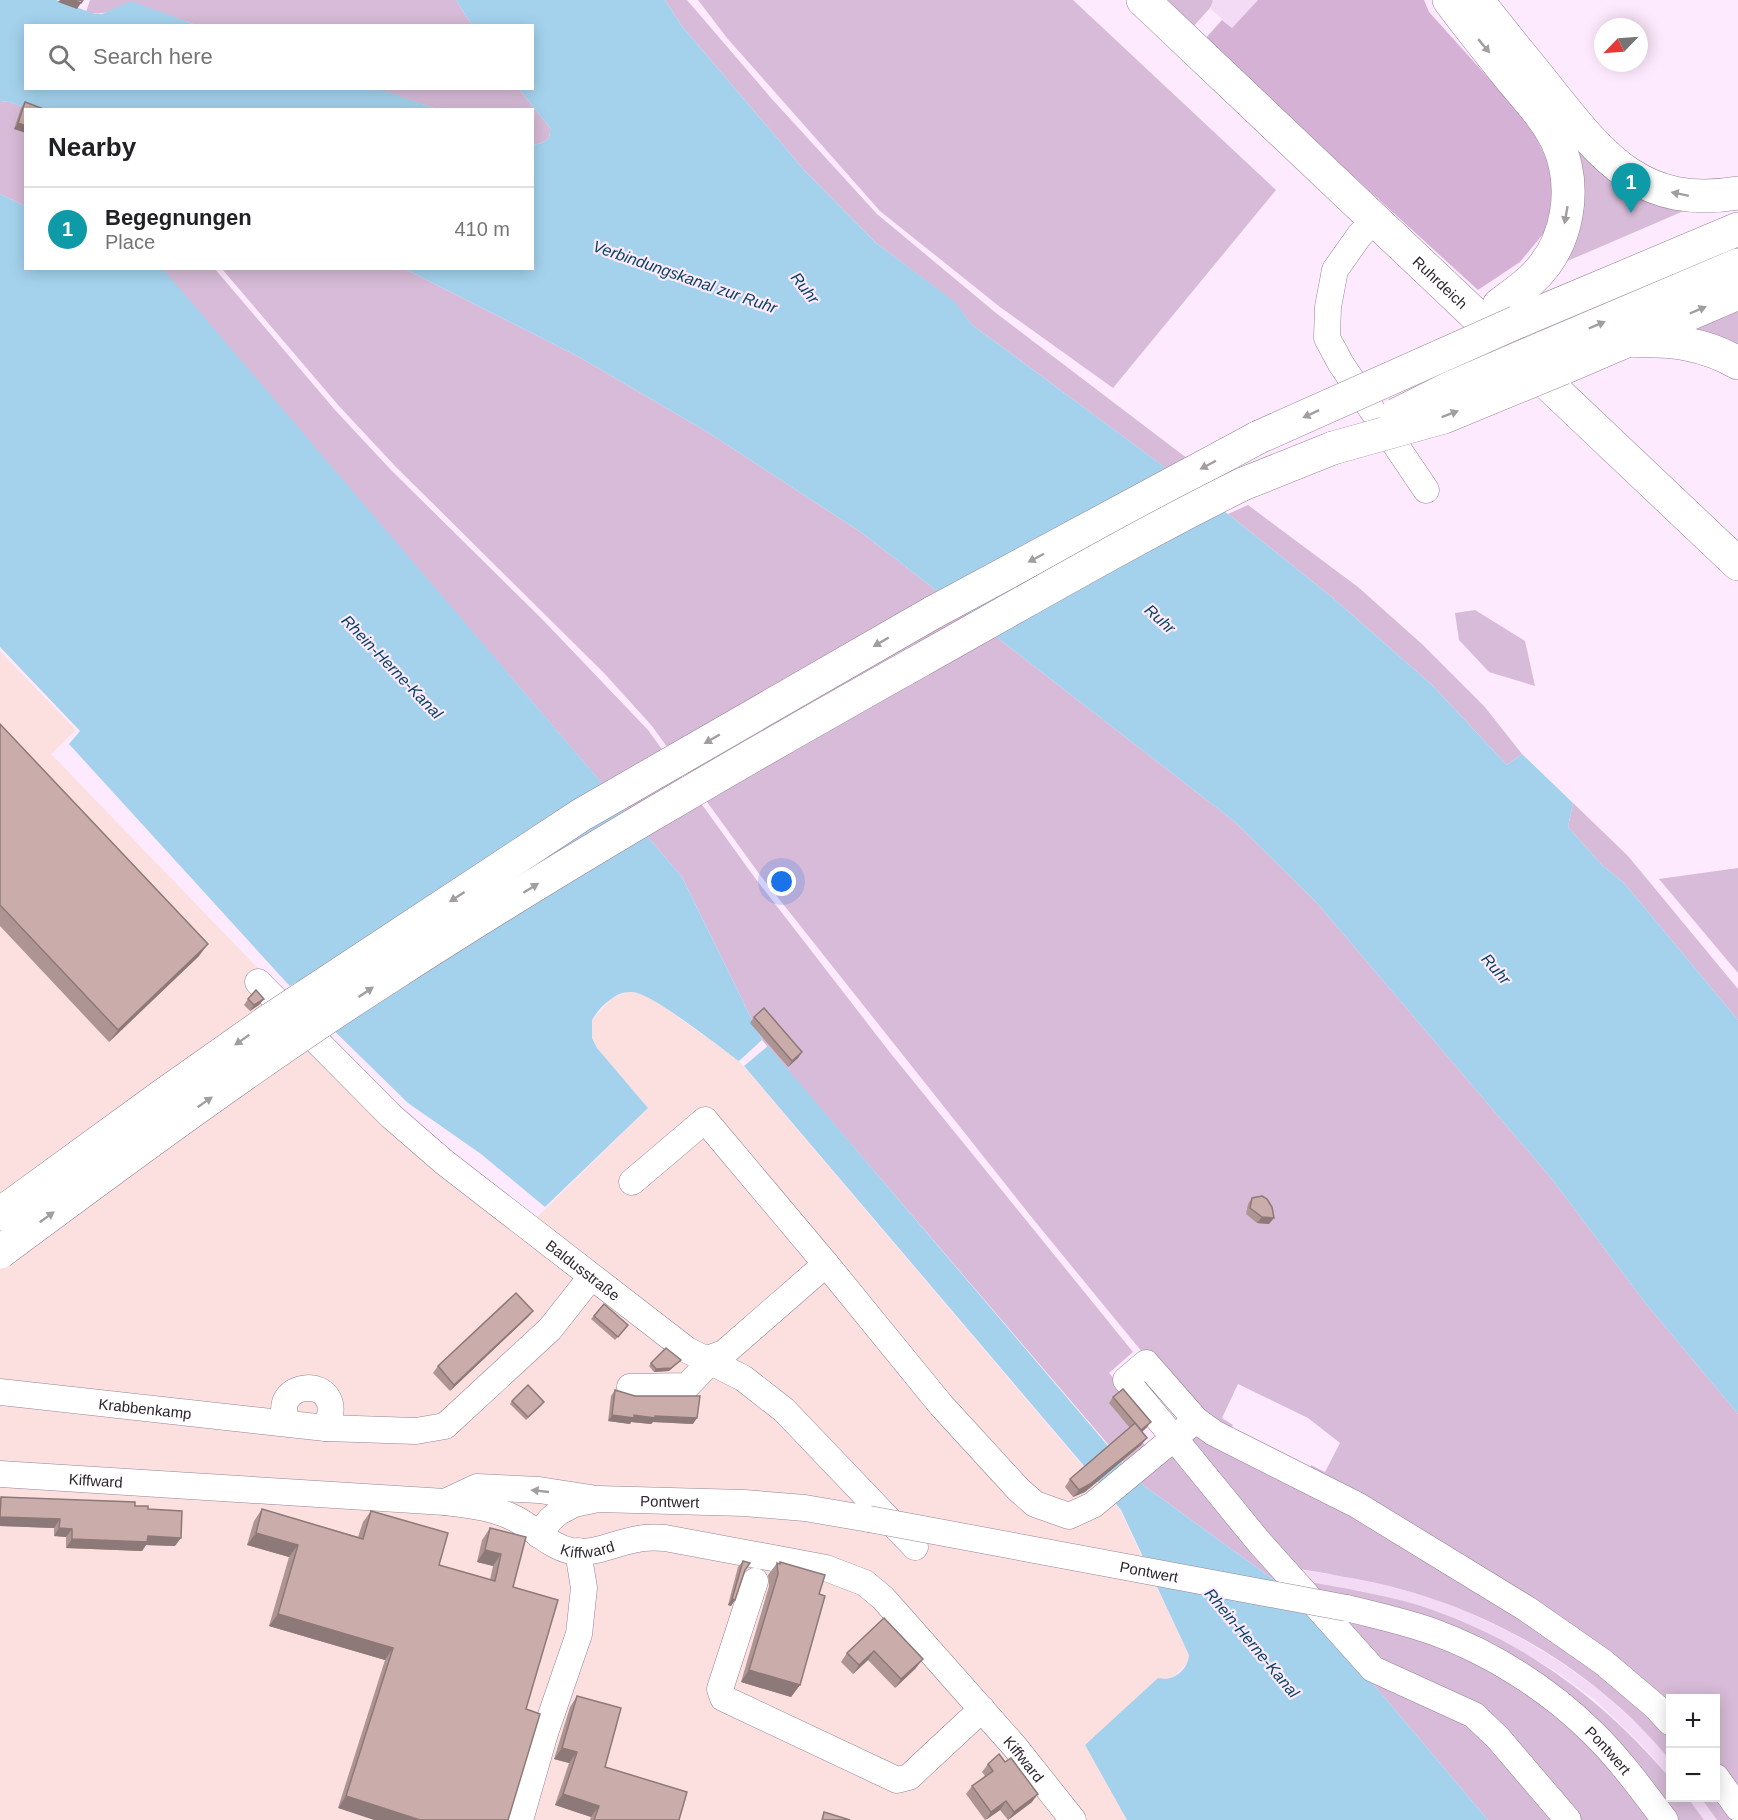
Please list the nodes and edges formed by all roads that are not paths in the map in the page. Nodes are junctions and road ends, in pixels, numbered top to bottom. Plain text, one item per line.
1 (1143, 0) edge
2 (1449, 0) edge
3 (1478, 0) edge
4 (1738, 193) edge
5 (1738, 201) edge
6 (1374, 220) junction
7 (1738, 229) edge
8 (1738, 265) edge
9 (1597, 287) junction
10 (1738, 293) edge
11 (1508, 314) junction
12 (1625, 341) junction
13 (1553, 358) junction
14 (1738, 363) edge
15 (1426, 490) dead end
16 (1738, 564) edge
17 (258, 982) dead end
18 (632, 1182) dead end
19 (0, 1214) edge
20 (0, 1252) edge
21 (826, 1264) junction
22 (591, 1277) junction
23 (708, 1361) junction
24 (630, 1386) dead end
25 (0, 1392) edge
26 (1196, 1420) junction
27 (289, 1424) junction
28 (326, 1428) junction
29 (1174, 1438) junction
30 (0, 1474) edge
31 (598, 1499) junction
32 (445, 1502) junction
33 (539, 1535) junction
34 (915, 1547) dead end
35 (578, 1551) junction
36 (755, 1581) dead end
37 (981, 1708) junction
38 (1666, 1717) edge
39 (1720, 1783) edge
40 (1738, 1808) edge
41 (520, 1820) edge
42 (1073, 1820) edge
43 (1568, 1820) edge
44 (1665, 1820) edge

1 - 6 main road, Ruhrdeich
2 -> 11 main road
4 -> 3 main road
5 - 9 main road
6 - 15 street
6 - 16 main road, Ruhrdeich
7 - 9 main road
13 -> 8 main road
9 - 11 main road
12 -> 10 main road
11 -> 19 main road, bridge
12 - 13 main road
12 - 14 main road
20 -> 13 main road, bridge
17 - 22 street, Baldusstraße
18 - 21 street
21 - 23 street
21 - 29 street
22 - 23 street, Baldusstraße
22 - 28 street, Krabbenkamp
23 - 24 street
23 - 34 street, Baldusstraße
25 - 27 street, Krabbenkamp
26 - 29 street
26 - 29 street
26 - 38 street
27 - 28 street, Krabbenkamp
27 - 28 street
29 - 43 street
30 - 32 street, Kiffward
31 -> 32 street, Pontwert
31 - 33 street, Pontwert
31 - 44 street, Pontwert, bridge
32 - 33 street, Kiffward
33 - 35 street, Kiffward
35 - 37 street, Kiffward
35 - 41 street
36 - 37 street
37 - 42 street, Kiffward
39 - 40 street

